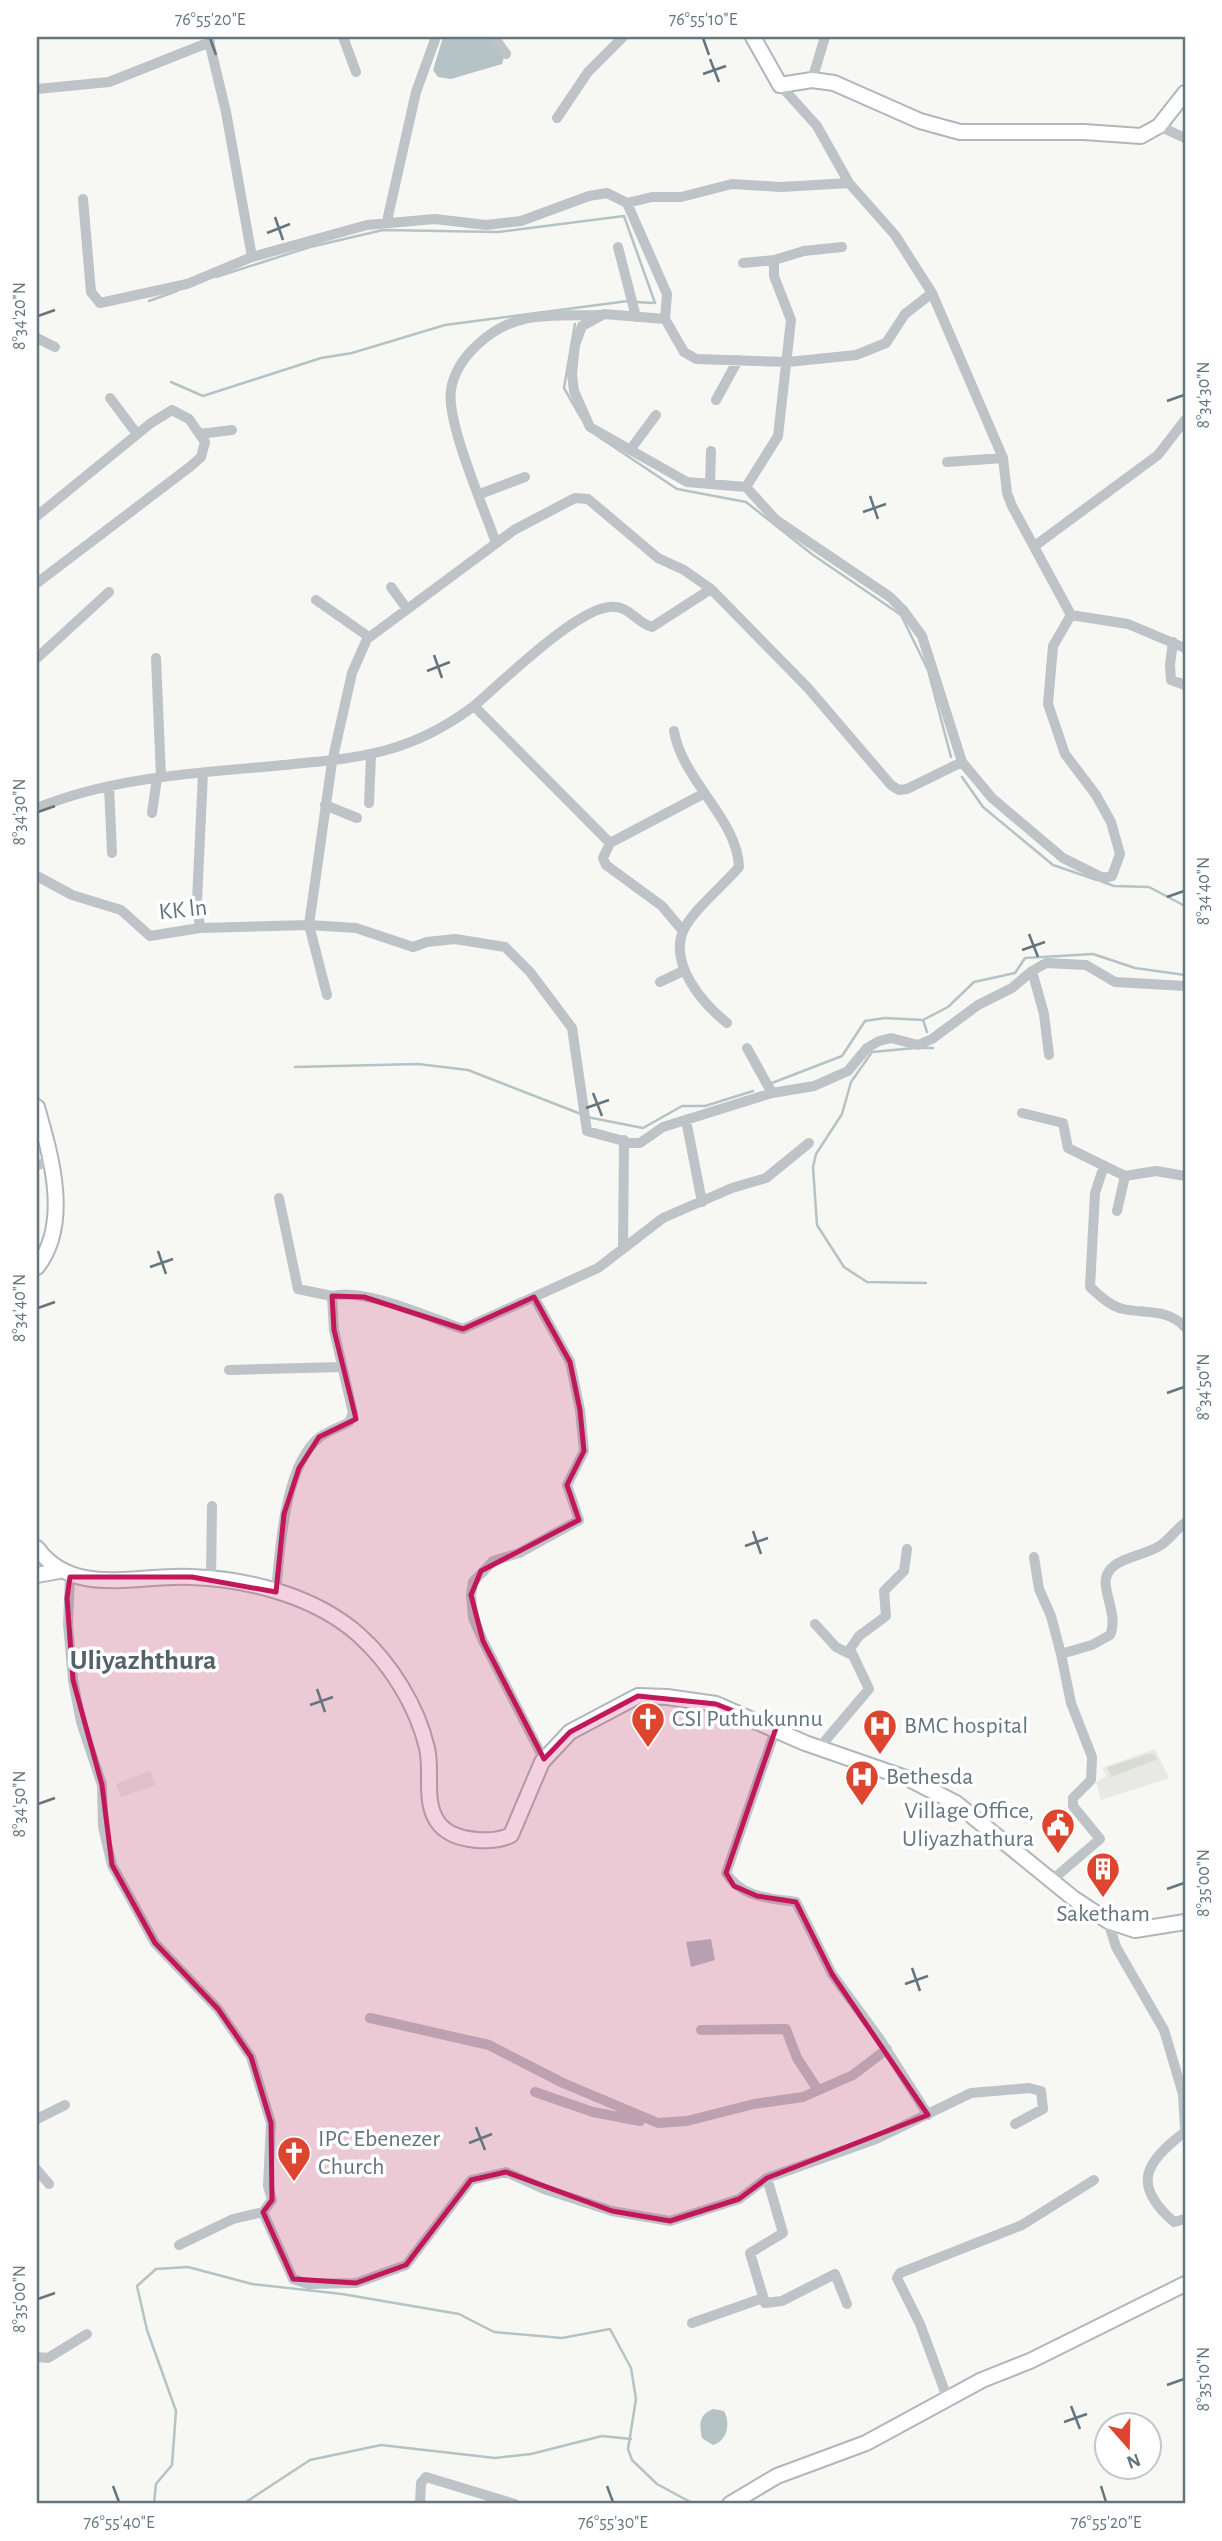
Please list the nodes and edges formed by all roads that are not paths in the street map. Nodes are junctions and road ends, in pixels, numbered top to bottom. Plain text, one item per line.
1 (343, 37) edge
2 (436, 37) edge
3 (494, 37) edge
4 (623, 37) edge
5 (825, 37) edge
6 (209, 39) edge
7 (754, 40) edge
8 (506, 54) dead end
9 (356, 72) dead end
10 (812, 80) junction
11 (780, 85) junction
12 (37, 89) edge
13 (1185, 93) edge
14 (557, 118) dead end
15 (1159, 127) junction
16 (1185, 138) edge
17 (849, 183) junction
18 (83, 199) dead end
19 (627, 203) junction
20 (387, 221) junction
21 (618, 247) dead end
22 (842, 247) dead end
23 (252, 257) junction
24 (774, 260) junction
25 (743, 262) dead end
26 (932, 293) junction
27 (604, 314) junction
28 (636, 317) junction
29 (665, 319) junction
30 (37, 338) edge
31 (55, 347) dead end
32 (738, 360) junction
33 (788, 362) junction
34 (110, 398) dead end
35 (716, 400) dead end
36 (656, 415) dead end
37 (1185, 420) edge
38 (232, 430) dead end
39 (137, 434) junction
40 (200, 434) junction
41 (630, 450) junction
42 (712, 451) dead end
43 (1003, 458) junction
44 (947, 462) dead end
45 (525, 477) dead end
46 (710, 484) junction
47 (746, 487) junction
48 (480, 494) junction
49 (37, 516) edge
50 (496, 543) junction
51 (1036, 545) junction
52 (37, 583) edge
53 (391, 587) dead end
54 (711, 589) junction
55 (109, 592) dead end
56 (316, 600) dead end
57 (407, 609) junction
58 (1071, 615) junction
59 (369, 637) junction
60 (1173, 642) junction
61 (1185, 648) edge
62 (37, 658) edge
63 (156, 658) dead end
64 (1185, 685) edge
65 (474, 706) junction
66 (674, 731) dead end
67 (371, 756) junction
68 (332, 762) junction
69 (961, 762) junction
70 (203, 773) junction
71 (159, 777) junction
72 (109, 786) junction
73 (703, 794) junction
74 (369, 803) dead end
75 (326, 805) junction
76 (37, 808) edge
77 (152, 813) dead end
78 (357, 818) dead end
79 (610, 843) junction
80 (112, 853) dead end
81 (37, 876) edge
82 (309, 925) junction
83 (200, 928) junction
84 (683, 931) junction
85 (685, 970) junction
86 (1032, 971) junction
87 (660, 982) dead end
88 (1185, 986) edge
89 (327, 995) dead end
90 (727, 1023) dead end
91 (747, 1048) dead end
92 (1049, 1055) dead end
93 (772, 1093) junction
94 (37, 1107) edge
95 (1022, 1113) dead end
96 (686, 1120) junction
97 (624, 1140) junction
98 (808, 1143) dead end
99 (52, 1161) junction
100 (37, 1165) edge
101 (1104, 1166) junction
102 (1185, 1175) edge
103 (1125, 1176) junction
104 (279, 1198) dead end
105 (702, 1202) junction
106 (1117, 1211) dead end
107 (623, 1249) junction
108 (37, 1267) edge
109 (332, 1296) junction
110 (534, 1297) junction
111 (1185, 1327) edge
112 (341, 1367) junction
113 (229, 1370) dead end
114 (212, 1506) dead end
115 (1185, 1522) edge
116 (37, 1548) edge
117 (907, 1549) dead end
118 (1034, 1557) dead end
119 (64, 1574) junction
120 (37, 1575) edge
121 (211, 1579) junction
122 (276, 1592) junction
123 (815, 1623) dead end
124 (850, 1654) junction
125 (1061, 1654) junction
126 (776, 1728) junction
127 (819, 1748) junction
128 (544, 1759) junction
129 (1052, 1880) junction
130 (1108, 1921) junction
131 (1185, 1922) edge
132 (370, 2018) dead end
133 (701, 2030) dead end
134 (887, 2049) junction
135 (818, 2090) junction
136 (535, 2092) dead end
137 (65, 2105) dead end
138 (928, 2115) junction
139 (37, 2119) edge
140 (658, 2123) junction
141 (1015, 2124) dead end
142 (1185, 2131) edge
143 (37, 2169) edge
144 (766, 2178) junction
145 (1094, 2180) dead end
146 (49, 2184) dead end
147 (264, 2212) junction
148 (1185, 2219) edge
149 (179, 2245) dead end
150 (1185, 2284) edge
151 (763, 2298) junction
152 (847, 2304) dead end
153 (692, 2323) dead end
154 (87, 2334) dead end
155 (37, 2357) edge
156 (948, 2400) junction
157 (420, 2504) edge
158 (515, 2504) edge
159 (730, 2504) edge

1 - 9 street
2 - 20 street
3 - 8 street
4 - 14 street
5 - 10 street
6 - 12 street
6 - 23 street
7 - 11 main road
10 - 11 main road
10 - 15 main road
11 - 17 street
13 - 15 main road
15 - 16 street
17 - 19 street
17 - 26 street
18 - 23 street
19 - 20 street
19 - 29 street
20 - 23 street
21 - 28 street
22 - 24 street
24 - 25 street
24 - 33 street
26 - 33 street
26 - 43 street
27 - 28 street
27 - 41 street
27 - 48 street
28 - 29 street
29 - 32 street
30 - 31 street
32 - 33 street
32 - 35 street
33 - 47 street
34 - 39 street
36 - 41 street
37 - 51 street
38 - 40 street
39 - 40 street
39 - 49 street
40 - 52 street
41 - 46 street
42 - 46 street
43 - 44 street
43 - 51 street
45 - 48 street
46 - 47 street
47 - 69 street
48 - 50 street
50 - 54 street
50 - 57 street
51 - 58 street
53 - 57 street
54 - 65 street
54 - 69 street
55 - 62 street
56 - 59 street
57 - 59 street
58 - 60 street
58 - 69 street
59 - 68 street
60 - 61 street
60 - 64 street
63 - 71 street
65 - 67 street
65 - 79 street
66 - 73 street
67 - 68 street
67 - 74 street
68 - 70 street
68 - 75 street
70 - 71 street
70 - 83 street
71 - 72 street
71 - 77 street
72 - 76 street
72 - 80 street
73 - 79 street
73 - 84 street
75 - 78 street
75 - 82 street
79 - 84 street
81 - 83 street, KK ln
82 - 83 street, KK ln
82 - 89 street
82 - 97 street, KK ln
84 - 85 street
85 - 87 street
85 - 90 street
86 - 88 street
86 - 92 street
86 - 93 street
91 - 93 street
93 - 96 street
94 - 99 main road
95 - 101 street
96 - 97 street
96 - 105 street
97 - 107 street
98 - 105 street
99 - 100 street
99 - 108 main road
101 - 103 street
101 - 111 street
102 - 103 street
103 - 106 street
104 - 109 street
105 - 107 street
107 - 110 street
109 - 110 street
109 - 112 street
110 - 128 street
112 - 113 street
112 - 122 street
114 - 121 street
115 - 125 street
116 - 119 main road
117 - 124 street
118 - 125 street
119 - 120 main road
119 - 121 main road
119 - 147 street
121 - 122 main road
122 - 128 main road
123 - 124 street
124 - 127 street
125 - 129 street
126 - 127 main road
126 - 128 main road
126 - 134 street
127 - 129 main road
129 - 130 main road
130 - 131 main road
130 - 142 street
132 - 140 street
133 - 135 street
134 - 135 street
134 - 138 street
135 - 140 street
136 - 140 street
137 - 139 street
138 - 141 street
138 - 144 street
142 - 148 street
143 - 146 street
144 - 147 street
144 - 151 street
145 - 156 street
147 - 149 street
150 - 156 main road
151 - 152 street
151 - 153 street
154 - 155 street
156 - 159 main road
157 - 158 street

